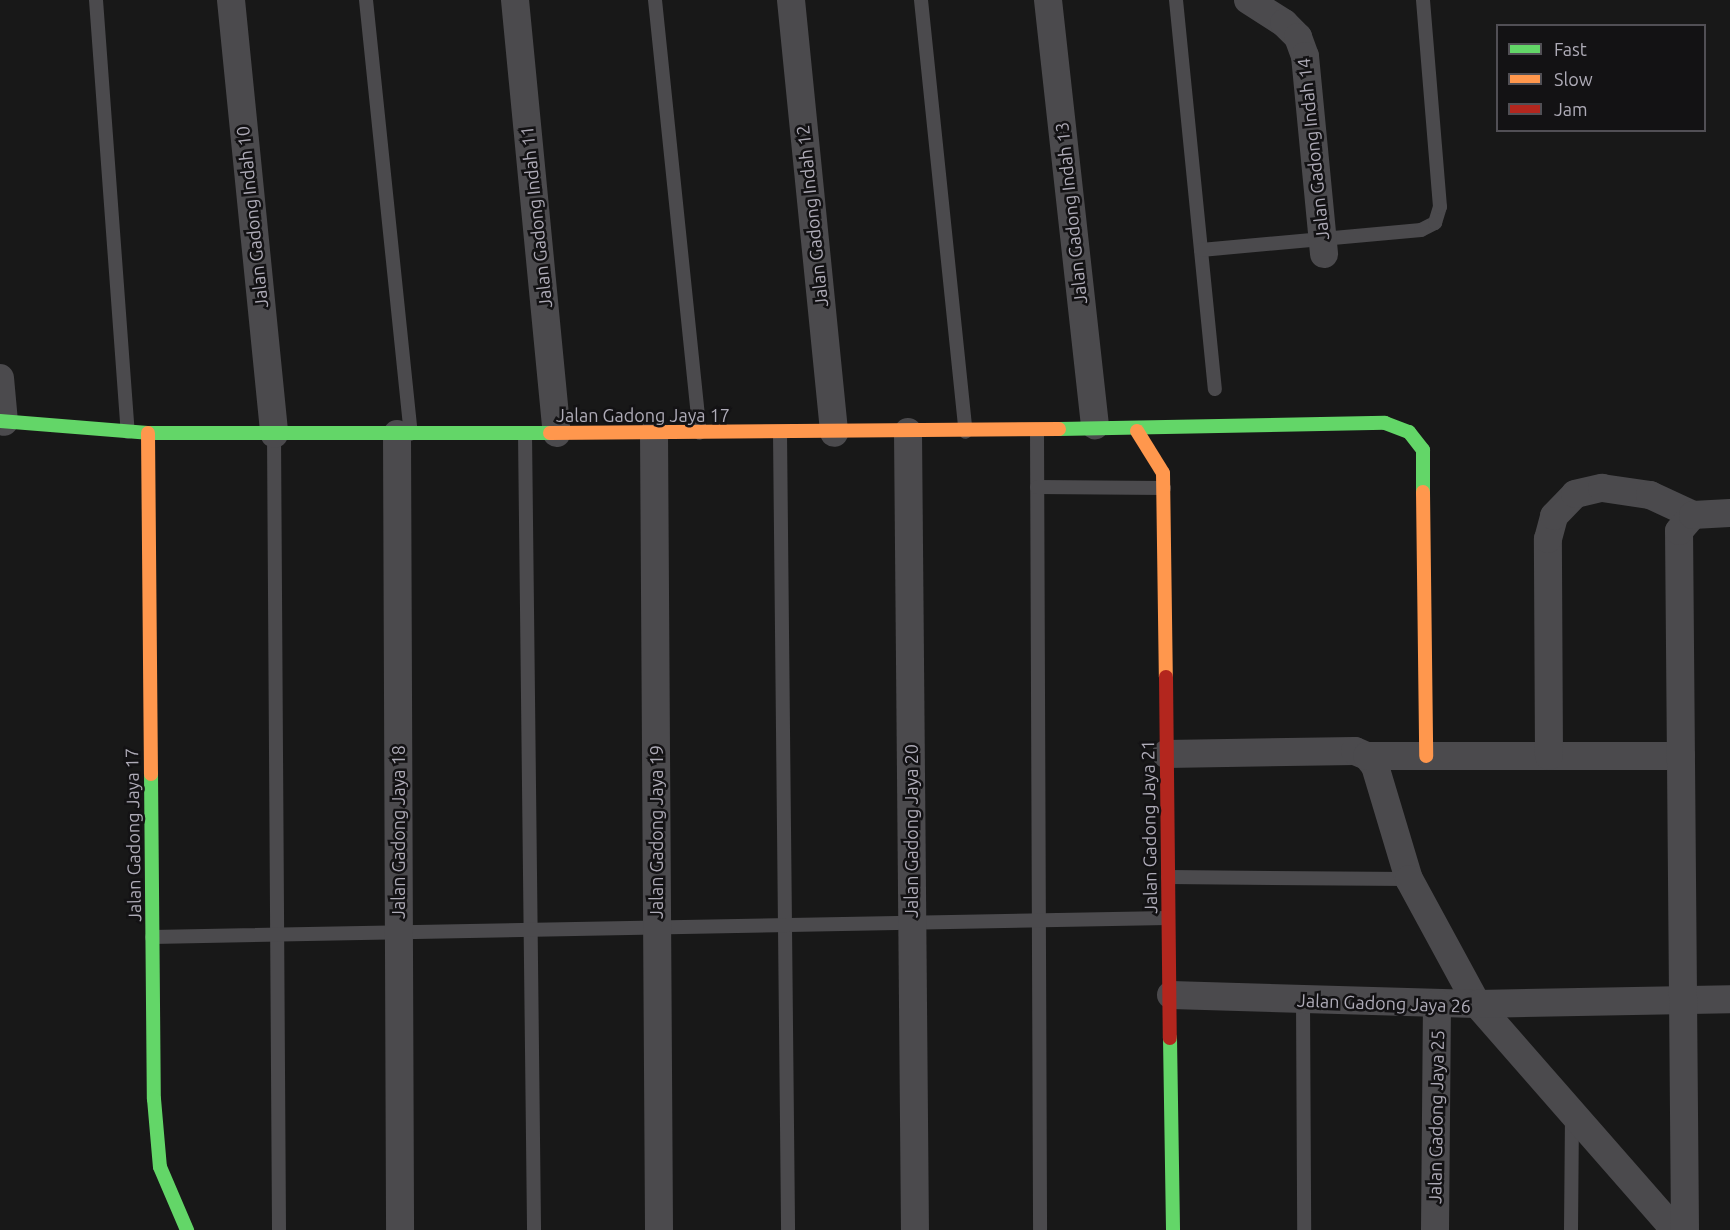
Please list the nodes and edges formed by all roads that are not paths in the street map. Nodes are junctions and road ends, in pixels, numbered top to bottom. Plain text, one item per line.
1 (96, 0) edge
2 (231, 0) edge
3 (366, 0) edge
4 (515, 0) edge
5 (655, 0) edge
6 (791, 0) edge
7 (921, 0) edge
8 (1048, 0) edge
9 (1176, 0) edge
10 (1248, 0) edge
11 (1423, 0) edge
12 (1323, 247) junction
13 (1201, 250) junction
14 (0, 378) edge
15 (1215, 389) dead end
16 (2, 421) edge
17 (1095, 425) junction
18 (1137, 431) junction
19 (128, 432) junction
20 (908, 432) junction
21 (966, 432) junction
22 (1037, 432) junction
23 (148, 433) junction
24 (525, 433) junction
25 (557, 433) junction
26 (654, 433) junction
27 (700, 433) junction
28 (780, 433) junction
29 (834, 433) junction
30 (274, 434) junction
31 (404, 434) junction
32 (1037, 487) junction
33 (1164, 488) junction
34 (1730, 513) edge
35 (1693, 515) junction
36 (1166, 754) junction
37 (1366, 756) junction
38 (1426, 756) junction
39 (1549, 756) junction
40 (1681, 756) junction
41 (1168, 878) junction
42 (1408, 879) junction
43 (1168, 918) junction
44 (1039, 921) junction
45 (912, 923) junction
46 (784, 926) junction
47 (657, 928) junction
48 (530, 930) junction
49 (398, 932) junction
50 (276, 935) junction
51 (153, 937) junction
52 (1171, 995) junction
53 (1683, 999) junction
54 (1730, 999) edge
55 (1303, 1001) junction
56 (1437, 1003) junction
57 (1478, 1004) junction
58 (1572, 1116) junction
59 (187, 1230) edge
60 (279, 1230) edge
61 (400, 1230) edge
62 (534, 1230) edge
63 (659, 1230) edge
64 (788, 1230) edge
65 (915, 1230) edge
66 (1040, 1230) edge
67 (1173, 1230) edge
68 (1304, 1230) edge
69 (1435, 1230) edge
70 (1571, 1230) edge
71 (1675, 1230) edge
72 (1685, 1230) edge

1 - 19 lane
2 - 30 street, Jalan Gadong Indah 10
3 - 31 lane
4 - 25 street, Jalan Gadong Indah 11
5 - 27 lane
6 - 29 street, Jalan Gadong Indah 12
7 - 21 lane
8 - 17 street, Jalan Gadong Indah 13
9 - 13 lane
10 - 12 street, Jalan Gadong Indah 14
11 - 12 lane
12 - 13 lane
13 - 15 lane
14 - 16 street
16 - 19 street, Jalan Gadong Jaya 17
17 - 18 street, Jalan Gadong Jaya 17
17 - 22 street, Jalan Gadong Jaya 17
18 - 33 street, Jalan Gadong Jaya 21
18 - 38 street, Jalan Gadong Jaya 17
19 - 23 street, Jalan Gadong Jaya 17
20 - 21 street, Jalan Gadong Jaya 17
20 - 29 street, Jalan Gadong Jaya 17
20 - 45 street, Jalan Gadong Jaya 20
21 - 22 street, Jalan Gadong Jaya 17
22 - 32 lane
23 - 30 street, Jalan Gadong Jaya 17
23 - 51 street, Jalan Gadong Jaya 17
24 - 25 street, Jalan Gadong Jaya 17
24 - 31 street, Jalan Gadong Jaya 17
24 - 48 lane
25 - 26 street, Jalan Gadong Jaya 17
26 - 27 street, Jalan Gadong Jaya 17
26 - 47 street, Jalan Gadong Jaya 19
27 - 28 street, Jalan Gadong Jaya 17
28 - 29 street, Jalan Gadong Jaya 17
28 - 46 lane
30 - 31 street, Jalan Gadong Jaya 17
30 - 50 lane
31 - 49 street, Jalan Gadong Jaya 18
32 - 33 lane
32 - 44 lane
33 - 36 street, Jalan Gadong Jaya 21
34 - 35 street
35 - 39 street
35 - 40 street
36 - 37 street
36 - 41 street, Jalan Gadong Jaya 21
37 - 38 street
37 - 42 street
38 - 39 street
39 - 40 street
40 - 53 street
41 - 42 lane
41 - 43 street, Jalan Gadong Jaya 21
42 - 57 street
43 - 44 lane
43 - 52 street, Jalan Gadong Jaya 21
44 - 45 lane
44 - 66 lane
45 - 46 lane
45 - 65 street, Jalan Gadong Jaya 20
46 - 47 lane
46 - 64 lane
47 - 48 lane
47 - 63 street, Jalan Gadong Jaya 19
48 - 49 lane
48 - 62 lane
49 - 50 lane
49 - 61 street, Jalan Gadong Jaya 18
50 - 51 lane
50 - 60 lane
51 - 59 street, Jalan Gadong Jaya 17
52 - 55 street, Jalan Gadong Jaya 26
52 - 67 street, Jalan Gadong Jaya 21
53 - 54 street
53 - 57 street
53 - 72 street
55 - 56 street, Jalan Gadong Jaya 26
55 - 68 lane
56 - 57 street, Jalan Gadong Jaya 26
56 - 69 street, Jalan Gadong Jaya 25
57 - 58 street, Jalan Gadong Jaya 26
58 - 70 lane
58 - 71 street, Jalan Gadong Jaya 26

